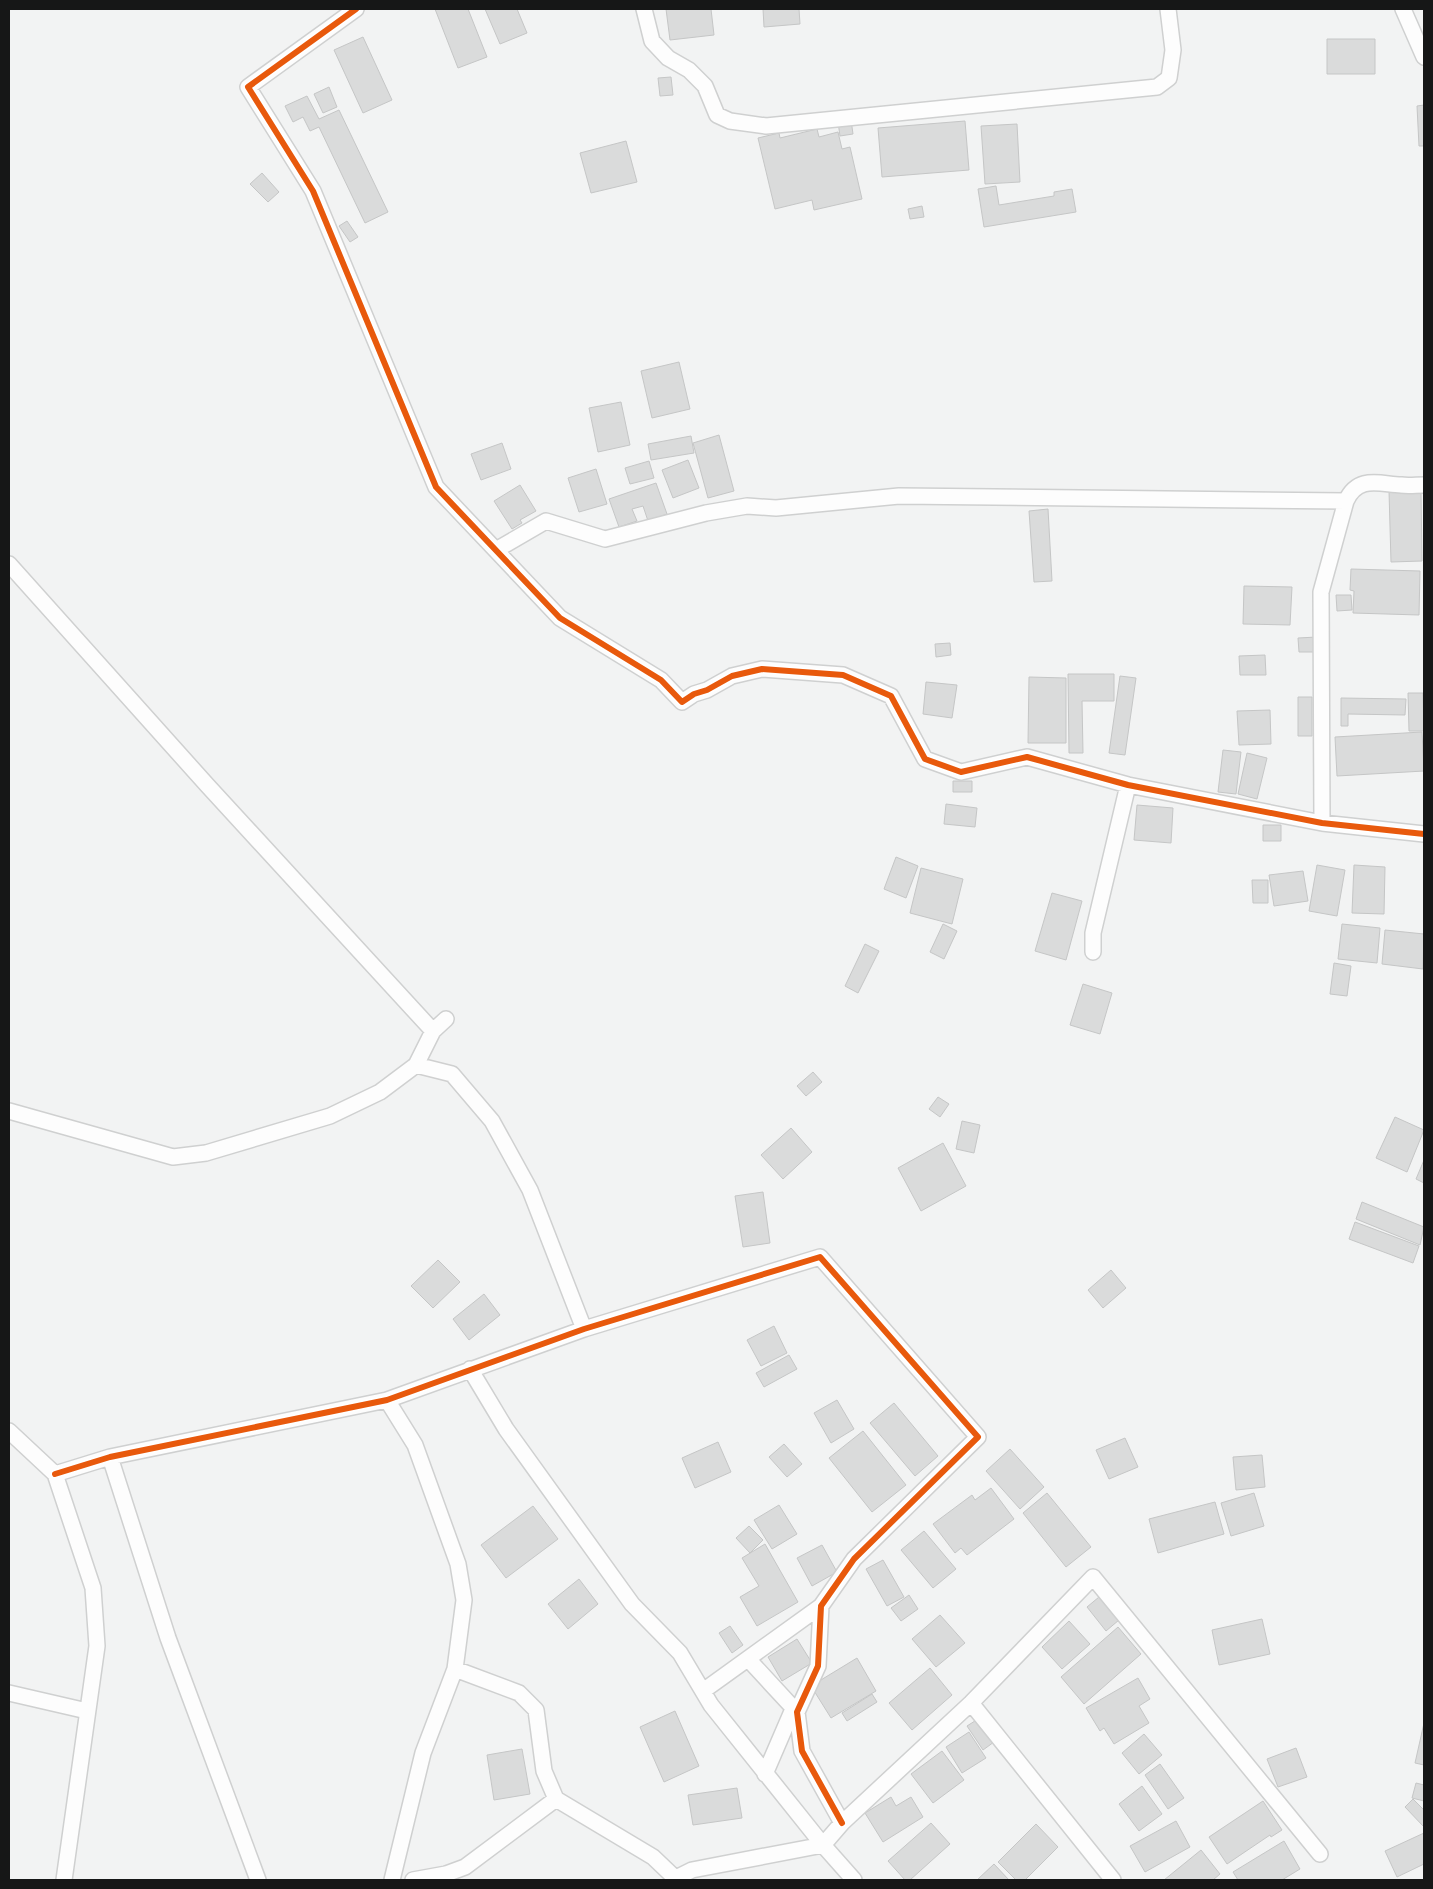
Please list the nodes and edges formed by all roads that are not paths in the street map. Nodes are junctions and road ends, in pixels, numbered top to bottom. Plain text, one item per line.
1 (355, 9) edge
2 (644, 9) edge
3 (1168, 9) edge
4 (1403, 9) edge
5 (1424, 57) edge
6 (1424, 486) edge
7 (1346, 501) junction
8 (496, 550) junction
9 (9, 564) edge
10 (1128, 785) junction
11 (1322, 823) junction
12 (1424, 834) edge
13 (1093, 952) dead end
14 (446, 1019) dead end
15 (433, 1031) junction
16 (416, 1065) junction
17 (9, 1111) edge
18 (584, 1329) junction
19 (470, 1369) junction
20 (387, 1400) junction
21 (9, 1431) edge
22 (110, 1457) junction
23 (55, 1474) junction
24 (821, 1606) junction
25 (748, 1659) junction
26 (456, 1670) junction
27 (703, 1691) junction
28 (9, 1693) edge
29 (971, 1703) junction
30 (87, 1711) junction
31 (795, 1711) junction
32 (765, 1774) junction
33 (556, 1799) junction
34 (842, 1824) junction
35 (823, 1845) junction
36 (1320, 1854) dead end
37 (674, 1879) edge
38 (64, 1880) edge
39 (258, 1880) edge
40 (392, 1880) edge
41 (413, 1880) edge
42 (854, 1880) edge
43 (1113, 1880) edge

1 - 8 street
2 - 3 street
4 - 5 street
6 - 7 street
7 - 8 street
7 - 11 street
8 - 10 street
9 - 15 street
10 - 11 street
10 - 13 street
11 - 12 street
14 - 15 street
15 - 16 street
16 - 17 street
16 - 18 street
18 - 19 street
18 - 24 street
19 - 20 street
19 - 27 street
20 - 22 street
20 - 26 street
21 - 23 street
22 - 23 street
22 - 39 street
23 - 30 street
24 - 25 street
24 - 31 street
25 - 27 street
25 - 31 street
26 - 33 street
26 - 40 street
27 - 32 street
28 - 30 street
29 - 34 street
29 - 36 street
29 - 43 street
30 - 38 street
31 - 32 street
31 - 34 street
32 - 35 street
33 - 37 street
33 - 41 street
34 - 35 street
35 - 37 street
35 - 42 street

